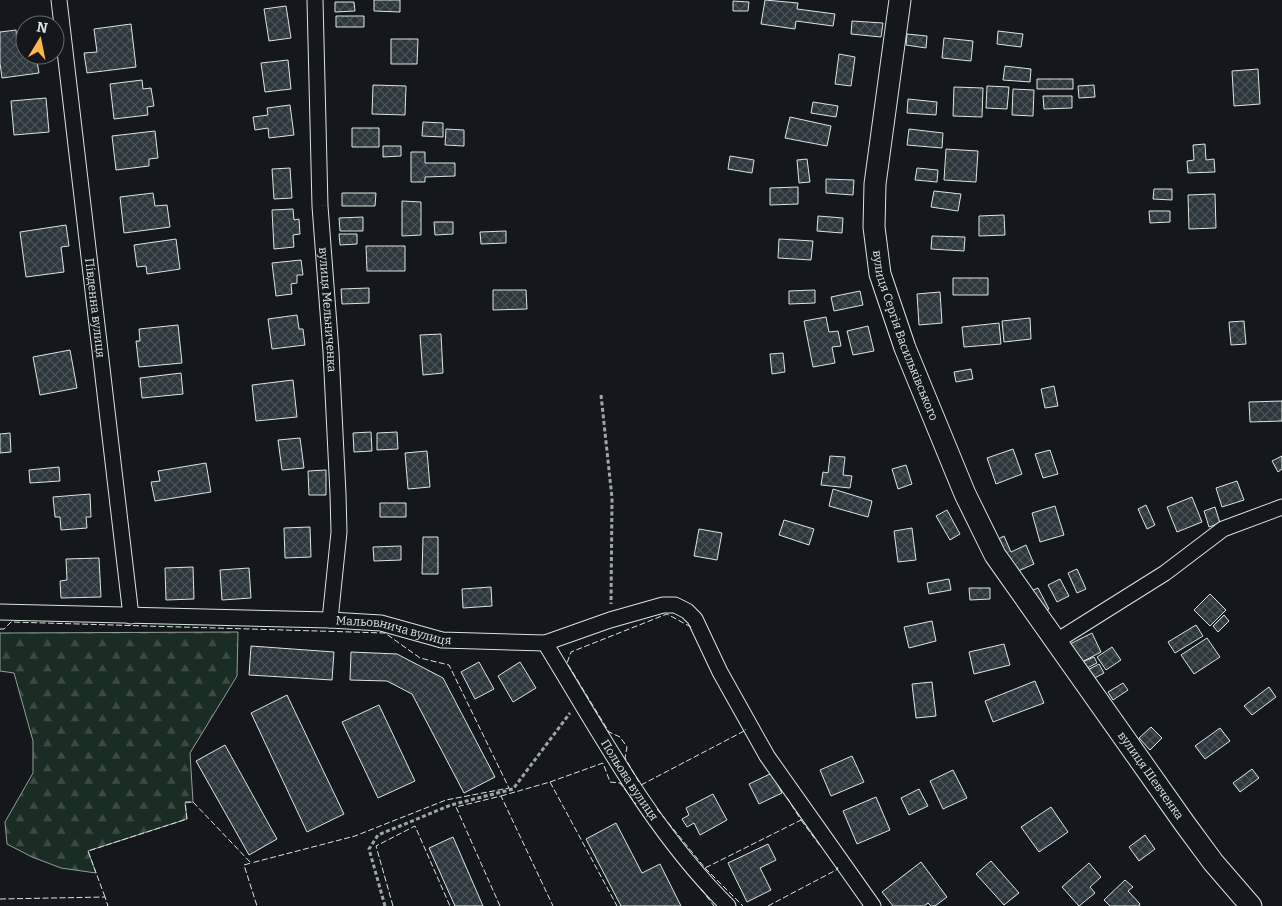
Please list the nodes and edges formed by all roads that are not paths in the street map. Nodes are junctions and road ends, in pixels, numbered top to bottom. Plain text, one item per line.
1 (59, 0) edge
2 (315, 0) edge
3 (900, 0) edge
4 (1282, 507) edge
5 (0, 612) edge
6 (132, 616) junction
7 (330, 620) junction
8 (1055, 642) junction
9 (545, 643) junction
10 (728, 906) edge
11 (873, 906) edge
12 (1251, 906) edge

1 - 6 street, Південна вулиця
2 - 7 street, вулиця Мельниченка
3 - 8 street, вулиця Сергія Васильківського
4 - 8 street
5 - 6 street, Мальовнича вулиця
6 - 7 street, Мальовнича вулиця
7 - 9 street, Мальовнича вулиця
8 - 12 street, вулиця Шевченка
9 - 10 street, Польова вулиця
9 - 11 street, Мальовнича вулиця

